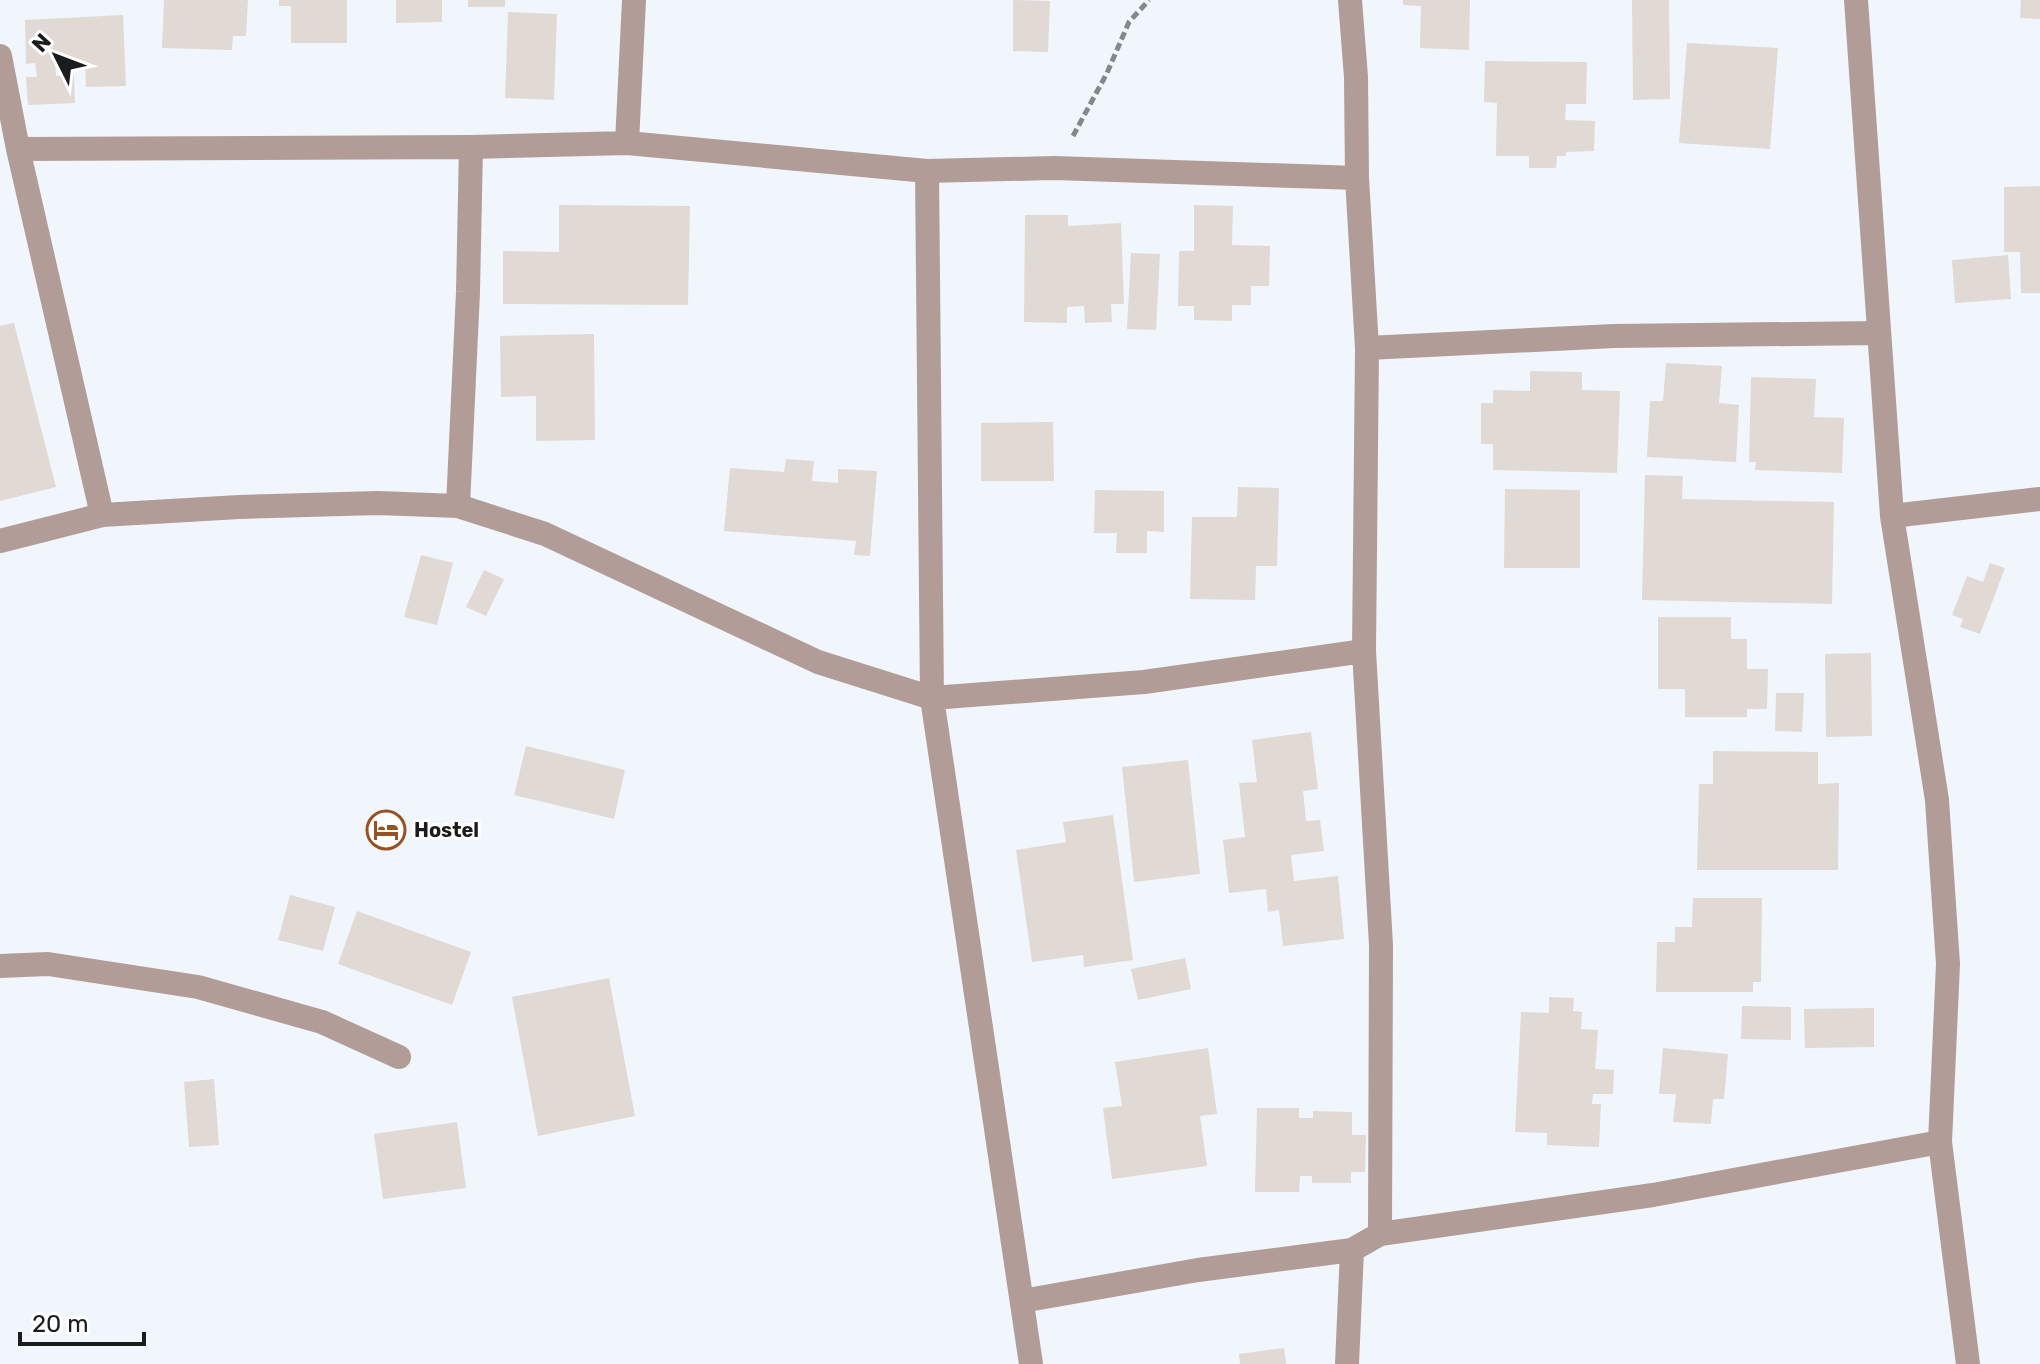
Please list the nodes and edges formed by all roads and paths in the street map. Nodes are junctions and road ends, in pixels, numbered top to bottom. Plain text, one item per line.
1 (634, 0) edge
2 (1149, 0) edge
3 (1350, 0) edge
4 (1856, 0) edge
5 (0, 56) edge
6 (627, 143) junction
7 (471, 147) junction
8 (18, 149) junction
9 (1054, 168) junction
10 (927, 171) junction
11 (1357, 178) junction
12 (1878, 333) junction
13 (1367, 348) junction
14 (2040, 499) edge
15 (458, 506) junction
16 (102, 515) junction
17 (1892, 516) junction
18 (0, 541) edge
19 (1364, 651) junction
20 (932, 698) junction
21 (0, 966) edge
22 (399, 1057) dead end
23 (1940, 1142) junction
24 (1380, 1234) junction
25 (1352, 1250) junction
26 (1022, 1301) junction
27 (1031, 1364) edge
28 (1347, 1364) edge
29 (1968, 1364) edge

1 - 6 street
2 - 9 path
3 - 11 street
4 - 12 street
5 - 8 street
6 - 7 street
6 - 10 street
7 - 8 street
7 - 15 street
8 - 16 street
9 - 10 street
9 - 11 street
10 - 20 street
11 - 13 street
12 - 13 street
12 - 17 street
13 - 19 street
14 - 17 street
15 - 16 street
15 - 20 street
16 - 18 street
17 - 23 street
19 - 20 street
19 - 24 street
20 - 26 street
21 - 22 street
23 - 24 street
23 - 29 street
24 - 25 street
25 - 26 street
25 - 28 street
26 - 27 street

